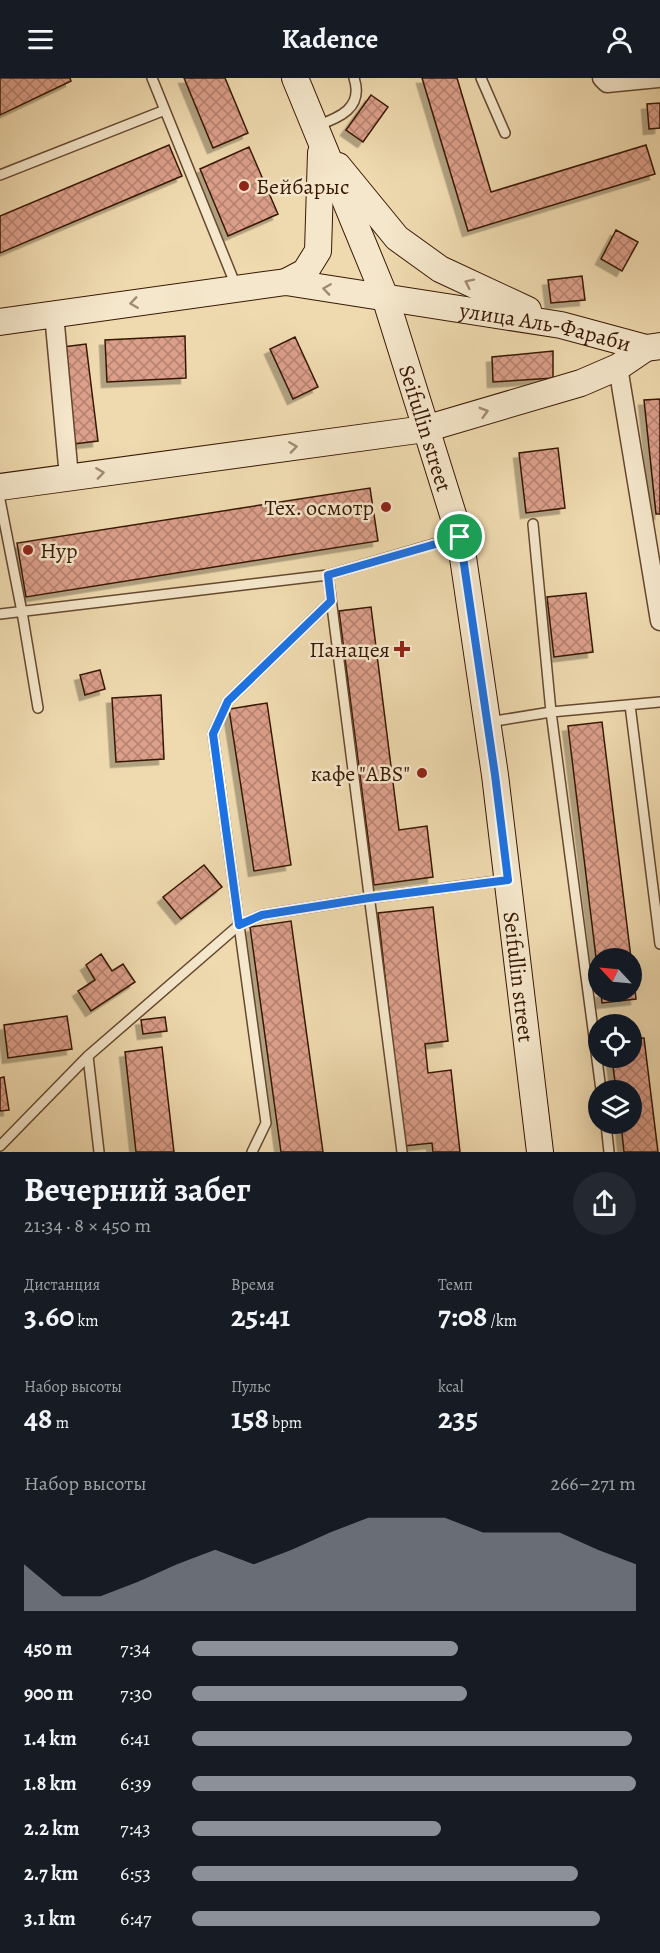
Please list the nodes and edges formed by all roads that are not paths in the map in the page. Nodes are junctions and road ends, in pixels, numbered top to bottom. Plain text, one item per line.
1 (152, 78) edge
2 (295, 78) edge
3 (354, 78) edge
4 (481, 78) edge
5 (658, 78) edge
6 (604, 80) edge
7 (165, 110) junction
8 (505, 134) dead end
9 (318, 137) junction
10 (0, 175) edge
11 (286, 282) junction
12 (237, 288) junction
13 (385, 297) junction
14 (54, 314) junction
15 (0, 322) edge
16 (561, 325) junction
17 (653, 347) edge
18 (618, 367) junction
19 (425, 429) junction
20 (69, 477) junction
21 (0, 487) edge
22 (0, 500) edge
23 (533, 524) dead end
24 (460, 537) junction
25 (328, 575) junction
26 (331, 601) junction
27 (22, 612) junction
28 (0, 614) edge
29 (660, 621) edge
30 (660, 702) edge
31 (630, 705) junction
32 (38, 708) dead end
33 (551, 712) junction
34 (487, 722) junction
35 (508, 880) junction
36 (369, 898) junction
37 (239, 925) junction
38 (660, 944) edge
39 (88, 1056) junction
40 (600, 1080) edge
41 (607, 1134) edge
42 (0, 1146) edge
43 (99, 1152) edge
44 (252, 1152) edge
45 (402, 1152) edge
46 (540, 1152) edge
47 (609, 1152) edge

1 - 7 lane
2 - 9 main road, Seifullin street
3 - 9 lane
4 - 8 lane
5 - 6 street
7 - 10 lane
7 - 12 lane
9 - 11 main road
9 - 13 main road, Seifullin street
16 -> 9 main road
11 - 12 main road, улица Аль-Фараби
13 -> 11 main road, улица Аль-Фараби
12 -> 14 main road, улица Аль-Фараби
13 - 16 main road, улица Аль-Фараби
13 - 19 main road, Seifullin street
14 - 15 main road, улица Аль-Фараби
14 - 20 street
16 - 17 main road, улица Аль-Фараби
17 - 18 main road, улица Аль-Фараби
19 -> 18 main road, улица Аль-Фараби
18 - 29 street
20 -> 19 main road, улица Аль-Фараби
19 - 24 main road, Seifullin street
20 - 21 main road, улица Аль-Фараби
22 - 27 lane
23 - 33 lane
24 - 25 lane
24 - 34 main road, Seifullin street
25 - 26 lane
25 - 27 lane
26 - 36 lane
26 - 37 lane
27 - 28 lane
27 - 32 lane
30 - 31 lane
31 - 33 lane
31 - 38 lane
33 - 34 lane
33 - 40 lane
34 - 35 main road, Seifullin street
35 - 36 lane
35 - 46 main road, Seifullin street
36 - 37 lane
36 - 45 lane
37 - 39 lane
37 - 44 lane
39 - 42 lane
39 - 43 lane
41 - 47 lane

